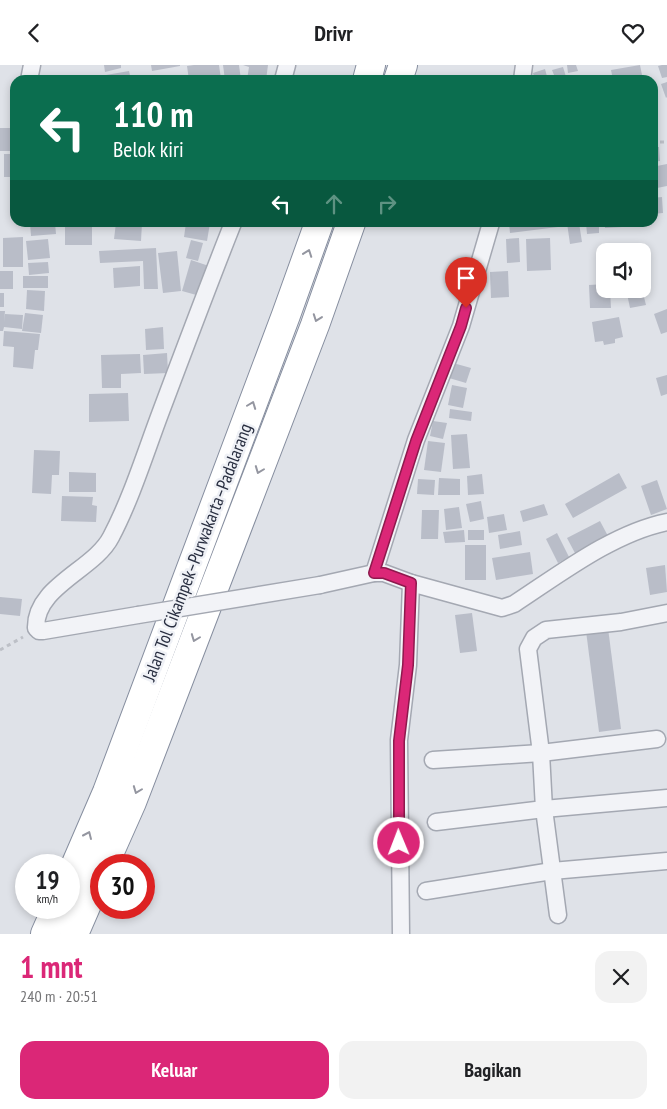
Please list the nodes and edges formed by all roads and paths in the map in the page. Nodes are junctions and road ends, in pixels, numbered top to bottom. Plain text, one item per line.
1 (231, 227) edge
2 (318, 227) edge
3 (350, 227) edge
4 (490, 227) edge
5 (667, 521) edge
6 (374, 573) junction
7 (411, 583) junction
8 (667, 613) edge
9 (36, 628) junction
10 (0, 650) edge
11 (657, 739) dead end
12 (542, 753) junction
13 (433, 760) dead end
14 (667, 798) edge
15 (544, 809) junction
16 (436, 822) dead end
17 (109, 854) edge
18 (80, 855) edge
19 (667, 861) edge
20 (552, 871) junction
21 (426, 891) dead end
22 (90, 897) edge
23 (558, 915) dead end
24 (52, 919) edge
25 (45, 934) edge
26 (74, 934) edge
27 (401, 934) edge

1 - 9 street
18 -> 2 highway, Jalan Tol Cikampek–Purwakarta–Padalarang
3 -> 17 highway, Jalan Tol Cikampek–Purwakarta–Padalarang
4 - 6 street
5 - 7 street
6 - 7 street
6 - 9 street, bridge
7 - 27 street
8 - 12 street
9 - 10 path
11 - 12 street
12 - 13 street
12 - 15 street
14 - 15 street
15 - 16 street
15 - 20 street
19 - 20 street
20 - 21 street
20 - 23 street
22 - 26 highway
24 - 25 highway

